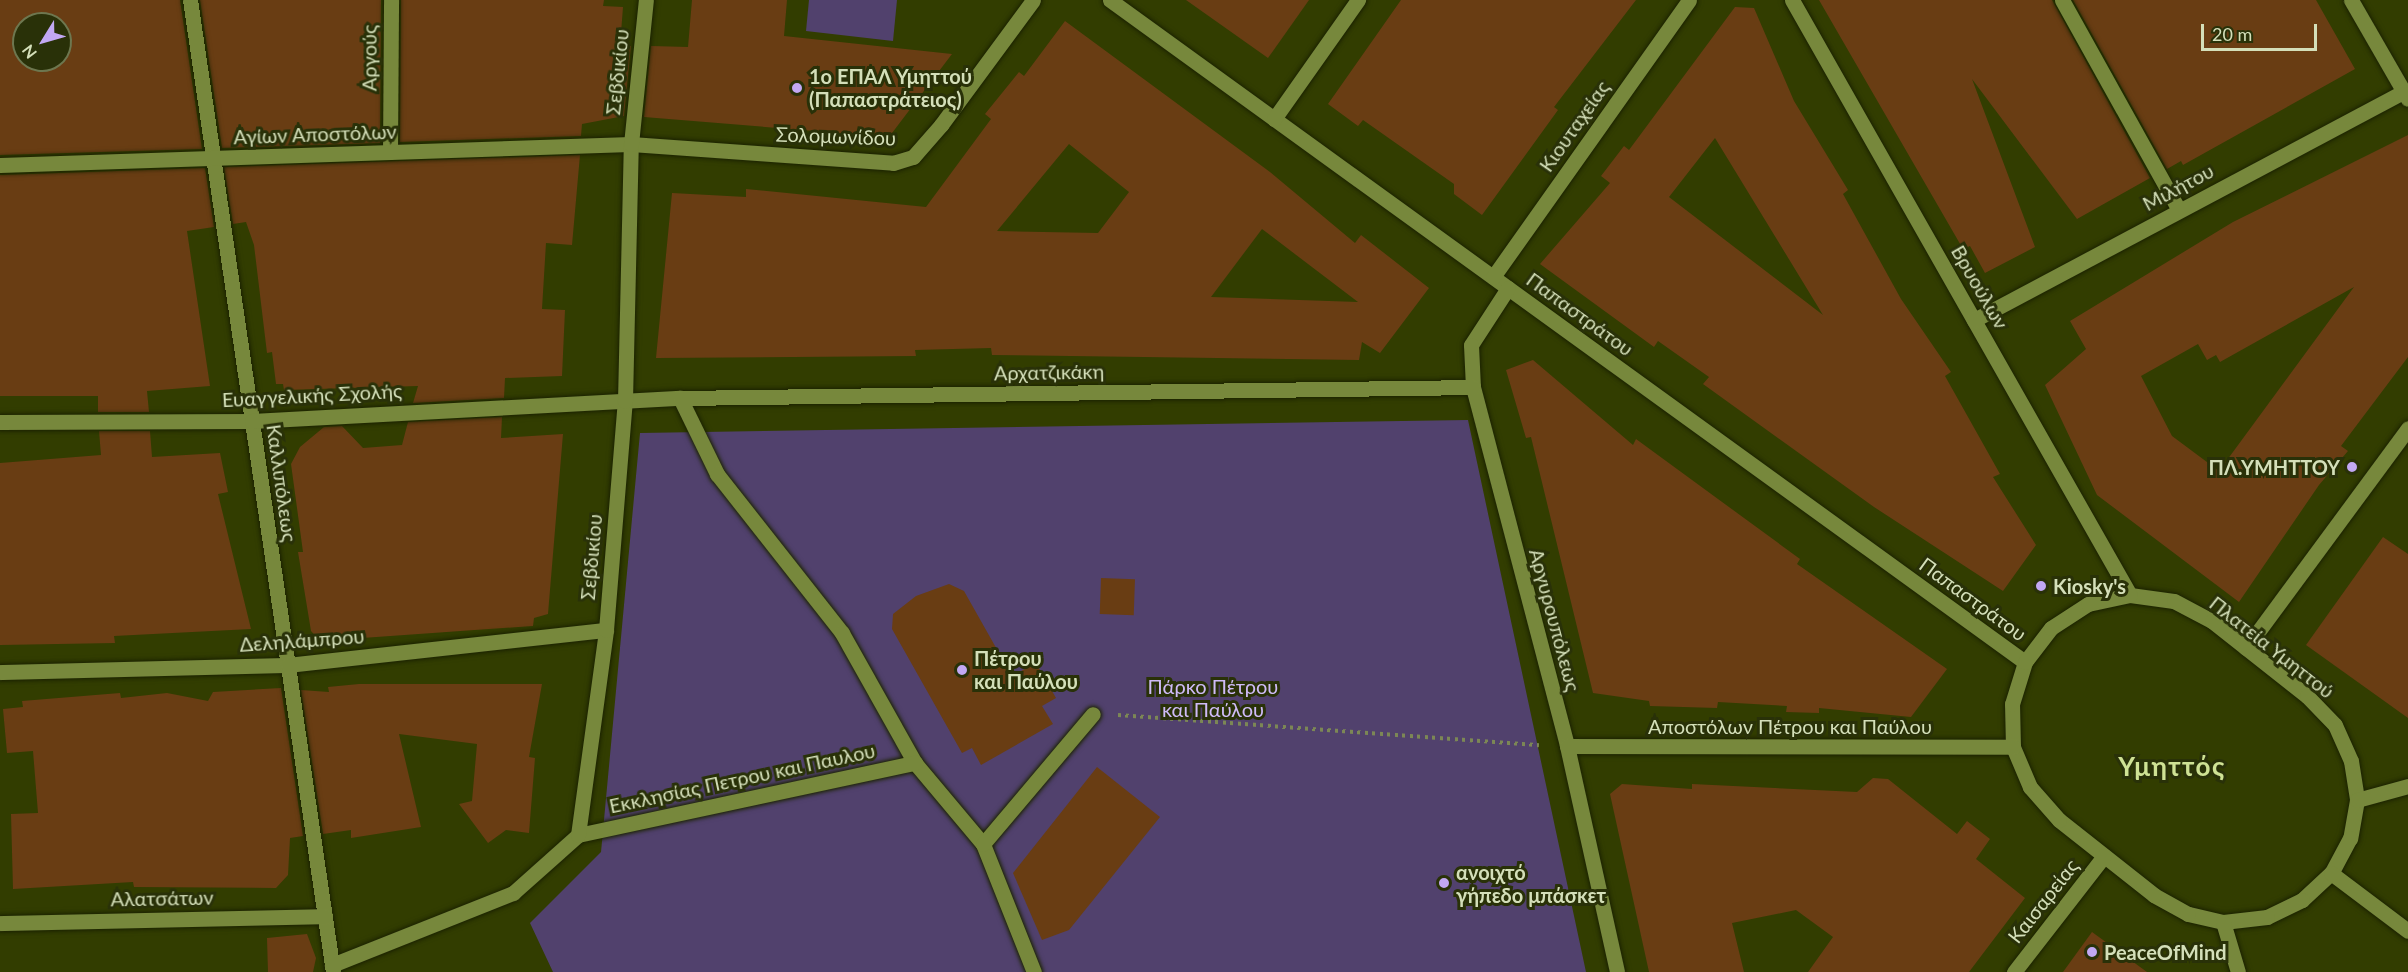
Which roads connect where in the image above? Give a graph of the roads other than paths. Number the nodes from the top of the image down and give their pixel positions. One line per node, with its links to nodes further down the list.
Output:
1 (190, 0): 15 (street, Καλλιπόλεως)
2 (391, 0): 14 (street, Αργούς)
3 (646, 0): 13 (street, Σεβδικίου)
4 (1033, 0): 13 (street, Σολομωνίδου)
5 (1110, 0): 12 (street, Παπαστράτου)
6 (1358, 0): 12 (street)
7 (1689, 0): 18 (street, Κιουταχείας)
8 (1792, 0): 20 (street, Βρυούλων)
9 (2062, 0): 17 (street)
10 (2351, 0): 11 (street)
11 (2405, 95): 17 (street, Μιλήτου)
12 (1274, 119): 18 (street, Παπαστράτου)
13 (631, 144): 14 (street, Αγίων Αποστόλων); 23 (street, Σεβδικίου)
14 (390, 152): 15 (street, Αγίων Αποστόλων)
15 (213, 158): 16 (street, Αγίων Αποστόλων); 24 (street, Καλλιπόλεως)
16 (0, 165)
17 (2179, 210): 20 (street, Μιλήτου)
18 (1493, 277): 19 (street, Παπαστράτου)
19 (1508, 288): 21 (street, Αργυρουπόλεως); 30 (street, Παπαστράτου)
20 (1974, 320): 27 (street, Βρυούλων)
21 (1473, 387): 22 (street, Αρχατζικάκη); 34 (street, Αργυρουπόλεως)
22 (680, 398): 23 (street, Αρχατζικάκη); 36 (street, Εκκλησίας Πετρου και Παυλου)
23 (625, 401): 24 (street, Ευαγγελικής Σχολής); 28 (street, Σεβδικίου)
24 (252, 421): 25 (street, Ευαγγελικής Σχολής); 31 (street, Καλλιπόλεως)
25 (0, 422)
26 (2408, 428): 29 (street)
27 (2130, 595): 29 (street, Πλατεία Υμηττού); 30 (street, Πλατεία Υμηττού)
28 (606, 630): 31 (street, Δεληλάμπρου); 39 (street, Σεβδικίου)
29 (2246, 648): 38 (street, Πλατεία Υμηττού)
30 (2025, 662): 35 (street, Πλατεία Υμηττού)
31 (288, 665): 32 (street, Δεληλάμπρου); 43 (street, Καλλιπόλεως)
32 (0, 672)
33 (1093, 714): 40 (street)
34 (1567, 747): 35 (street, Αποστόλων Πέτρου και Παύλου); 49 (street, Αργυρουπόλεως)
35 (2013, 747): 41 (street, Πλατεία Υμηττού)
36 (915, 763): 39 (street, Εκκλησίας Πετρου και Παυλου); 40 (street, Εκκλησίας Πετρου και Παυλου)
37 (2408, 786): 38 (street)
38 (2357, 800): 42 (street, Πλατεία Υμηττού)
39 (578, 835): 47 (street)
40 (983, 844): 48 (street, Εκκλησίας Πετρου και Παυλου)
41 (2104, 856): 44 (street, Πλατεία Υμηττού); 50 (street, Καισαρείας)
42 (2331, 873): 44 (street, Πλατεία Υμηττού); 46 (street)
43 (325, 916): 45 (street, Αλατσάτων); 47 (street, Καλλιπόλεως)
44 (2223, 922): 51 (street)
45 (0, 923)
46 (2408, 931)
47 (333, 969)
48 (1034, 972)
49 (1617, 972)
50 (2014, 972)
51 (2238, 972)

